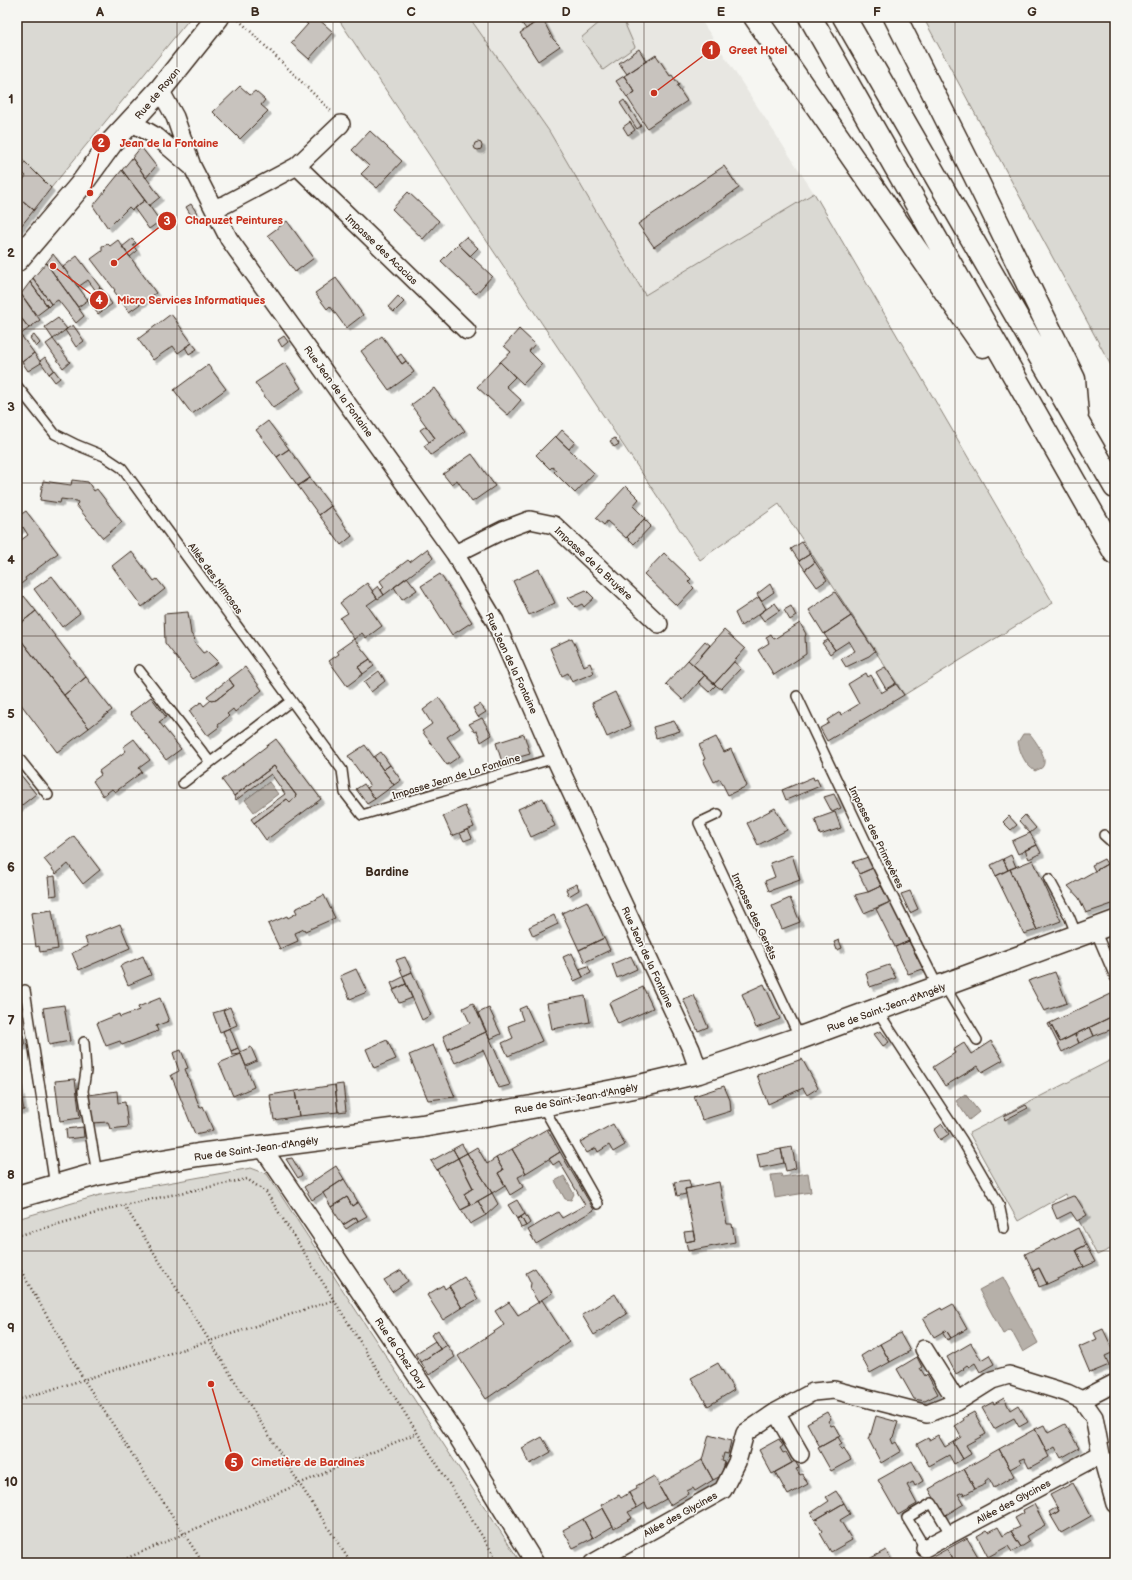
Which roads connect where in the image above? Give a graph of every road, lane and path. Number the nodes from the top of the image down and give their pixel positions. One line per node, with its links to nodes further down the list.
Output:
1 (218, 17): 7 (main road, Rue de Royan)
2 (236, 17): 9 (path)
3 (755, 17): 17 (main road)
4 (810, 17): 17 (main road)
5 (844, 17): 16 (main road)
6 (895, 17): 16 (main road)
7 (160, 90): 8 (main road, Rue de Royan); 10 (street, Rue Jean de la Fontaine)
8 (131, 122): 10 (street, Rue Jean de la Fontaine); 13 (main road, Rue de Royan)
9 (341, 124): 11 (street)
10 (192, 166): 12 (street, Rue Jean de la Fontaine)
11 (297, 166): 12 (street); 14 (street, Impasse des Acacias)
12 (214, 208): 20 (street, Rue Jean de la Fontaine)
13 (20, 250)
14 (468, 331)
15 (17, 386): 24 (lane, Allée des Mimosas)
16 (1078, 422): 18 (main road)
17 (1064, 464): 19 (main road)
18 (1115, 487)
19 (1115, 552)
20 (455, 554): 21 (street, Impasse de la Bruyère); 26 (street, Rue Jean de la Fontaine)
21 (659, 624)
22 (139, 670): 27 (lane)
23 (797, 696): 37 (lane, Impasse des Primevères)
24 (291, 700): 27 (lane); 31 (lane, Allée des Mimosas)
25 (17, 756): 29 (lane)
26 (556, 758): 31 (lane, Impasse Jean de La Fontaine); 43 (street, Rue Jean de la Fontaine)
27 (210, 762): 28 (lane)
28 (183, 783)
29 (48, 795)
30 (718, 814): 40 (lane, Impasse des Genêts)
31 (362, 815)
32 (1104, 835): 33 (lane)
33 (1115, 845)
34 (1050, 878): 35 (lane)
35 (1096, 929): 36 (lane); 37 (main road, Rue de Saint-Jean-d'Angély)
36 (1115, 977)
37 (941, 986): 39 (main road, Rue de Saint-Jean-d'Angély); 41 (lane, Impasse des Primevères)
38 (25, 990): 47 (lane)
39 (877, 1010): 40 (main road, Rue de Saint-Jean-d'Angély); 51 (lane)
40 (800, 1038): 43 (main road, Rue de Saint-Jean-d'Angély)
41 (977, 1040)
42 (84, 1042): 46 (lane)
43 (699, 1072): 44 (main road, Rue de Saint-Jean-d'Angély)
44 (542, 1106): 45 (main road, Rue de Saint-Jean-d'Angély); 49 (lane)
45 (262, 1147): 46 (main road, Rue de Saint-Jean-d'Angély); 75 (street, Rue de Chez Dary)
46 (97, 1174): 47 (main road, Rue de Saint-Jean-d'Angély)
47 (55, 1186): 48 (main road, Rue de Saint-Jean-d'Angély)
48 (17, 1198)
49 (598, 1204)
50 (124, 1205): 52 (path); 54 (path); 55 (path)
51 (1004, 1228)
52 (17, 1236)
53 (17, 1264): 57 (path)
54 (334, 1300): 55 (path); 63 (path)
55 (210, 1341): 57 (path); 66 (path)
56 (924, 1349): 61 (street)
57 (84, 1380): 59 (path); 68 (path)
58 (1115, 1383): 60 (street)
59 (17, 1400)
60 (1082, 1400): 61 (street, Allée des Glycines); 65 (street)
61 (957, 1402): 62 (street, Allée des Glycines)
62 (776, 1412): 64 (street); 76 (street, Allée des Glycines)
63 (417, 1433): 66 (path); 74 (path)
64 (800, 1454)
65 (1102, 1454): 67 (street); 69 (street, Allée des Glycines)
66 (298, 1483): 68 (path); 73 (path)
67 (1115, 1504)
68 (184, 1533): 71 (path); 72 (path)
69 (951, 1535): 70 (street, Allée des Glycines); 70 (lane)
70 (925, 1548)
71 (116, 1563)
72 (203, 1563)
73 (351, 1563)
74 (499, 1563)
75 (535, 1563)
76 (593, 1563)

